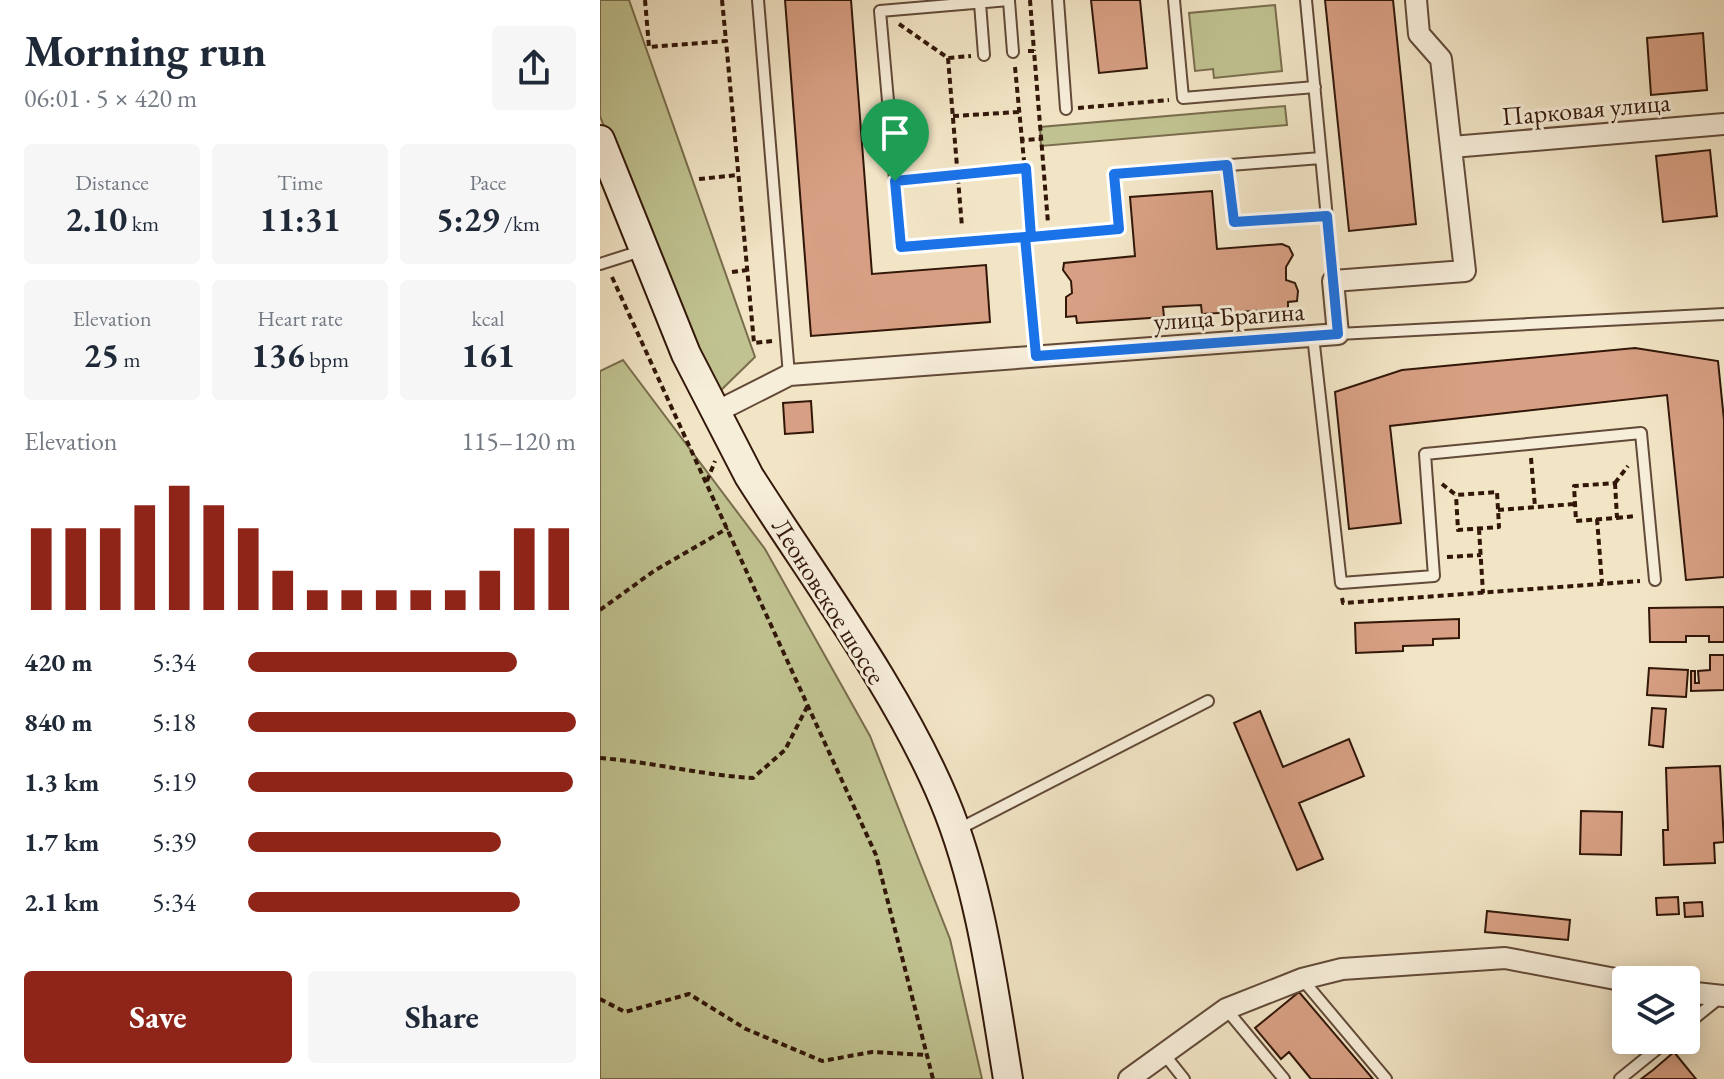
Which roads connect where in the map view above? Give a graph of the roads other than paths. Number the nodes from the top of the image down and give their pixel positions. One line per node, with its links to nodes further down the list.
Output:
1 (758, 0): 27 (lane)
2 (1009, 0): 7 (lane); 8 (lane)
3 (1058, 0): 11 (lane)
4 (1174, 0): 10 (lane)
5 (1306, 0): 10 (lane)
6 (1416, 0): 14 (street, улица Брагина)
7 (980, 3): 9 (lane); 19 (lane)
8 (1013, 52)
9 (984, 55)
10 (1315, 87): 15 (lane)
11 (1066, 109)
12 (1724, 124): 14 (street, Парковая улица)
13 (600, 140): 17 (main road, Леоновское шоссе)
14 (1452, 147): 22 (street, улица Брагина)
15 (1321, 158): 16 (lane); 18 (lane)
16 (1227, 165): 18 (lane); 19 (lane)
17 (606, 177): 20 (main road, Леоновское шоссе)
18 (1327, 216): 22 (lane)
19 (1028, 237): 26 (lane)
20 (641, 251): 21 (lane); 28 (main road, Леоновское шоссе)
21 (602, 263)
22 (1333, 281): 24 (street, улица Брагина)
23 (1724, 314): 24 (lane)
24 (1338, 334): 25 (street, улица Брагина)
25 (1313, 336): 26 (street, улица Брагина); 29 (lane)
26 (1036, 356): 27 (street, улица Брагина)
27 (789, 375): 28 (street, улица Брагина)
28 (716, 412): 31 (main road, Леоновское шоссе)
29 (1655, 580)
30 (1208, 701): 31 (lane)
31 (955, 831): 40 (main road, Леоновское шоссе)
32 (1612, 978): 33 (street)
33 (1302, 979): 36 (street); 44 (lane)
34 (1700, 994): 35 (street)
35 (1723, 996): 37 (lane)
36 (1226, 1009): 38 (street); 43 (lane)
37 (1700, 1014)
38 (1164, 1054): 41 (street); 42 (lane)
39 (1651, 1054): 45 (lane)
40 (1008, 1079)
41 (1129, 1079)
42 (1184, 1079)
43 (1284, 1079)
44 (1386, 1079)
45 (1620, 1079)

